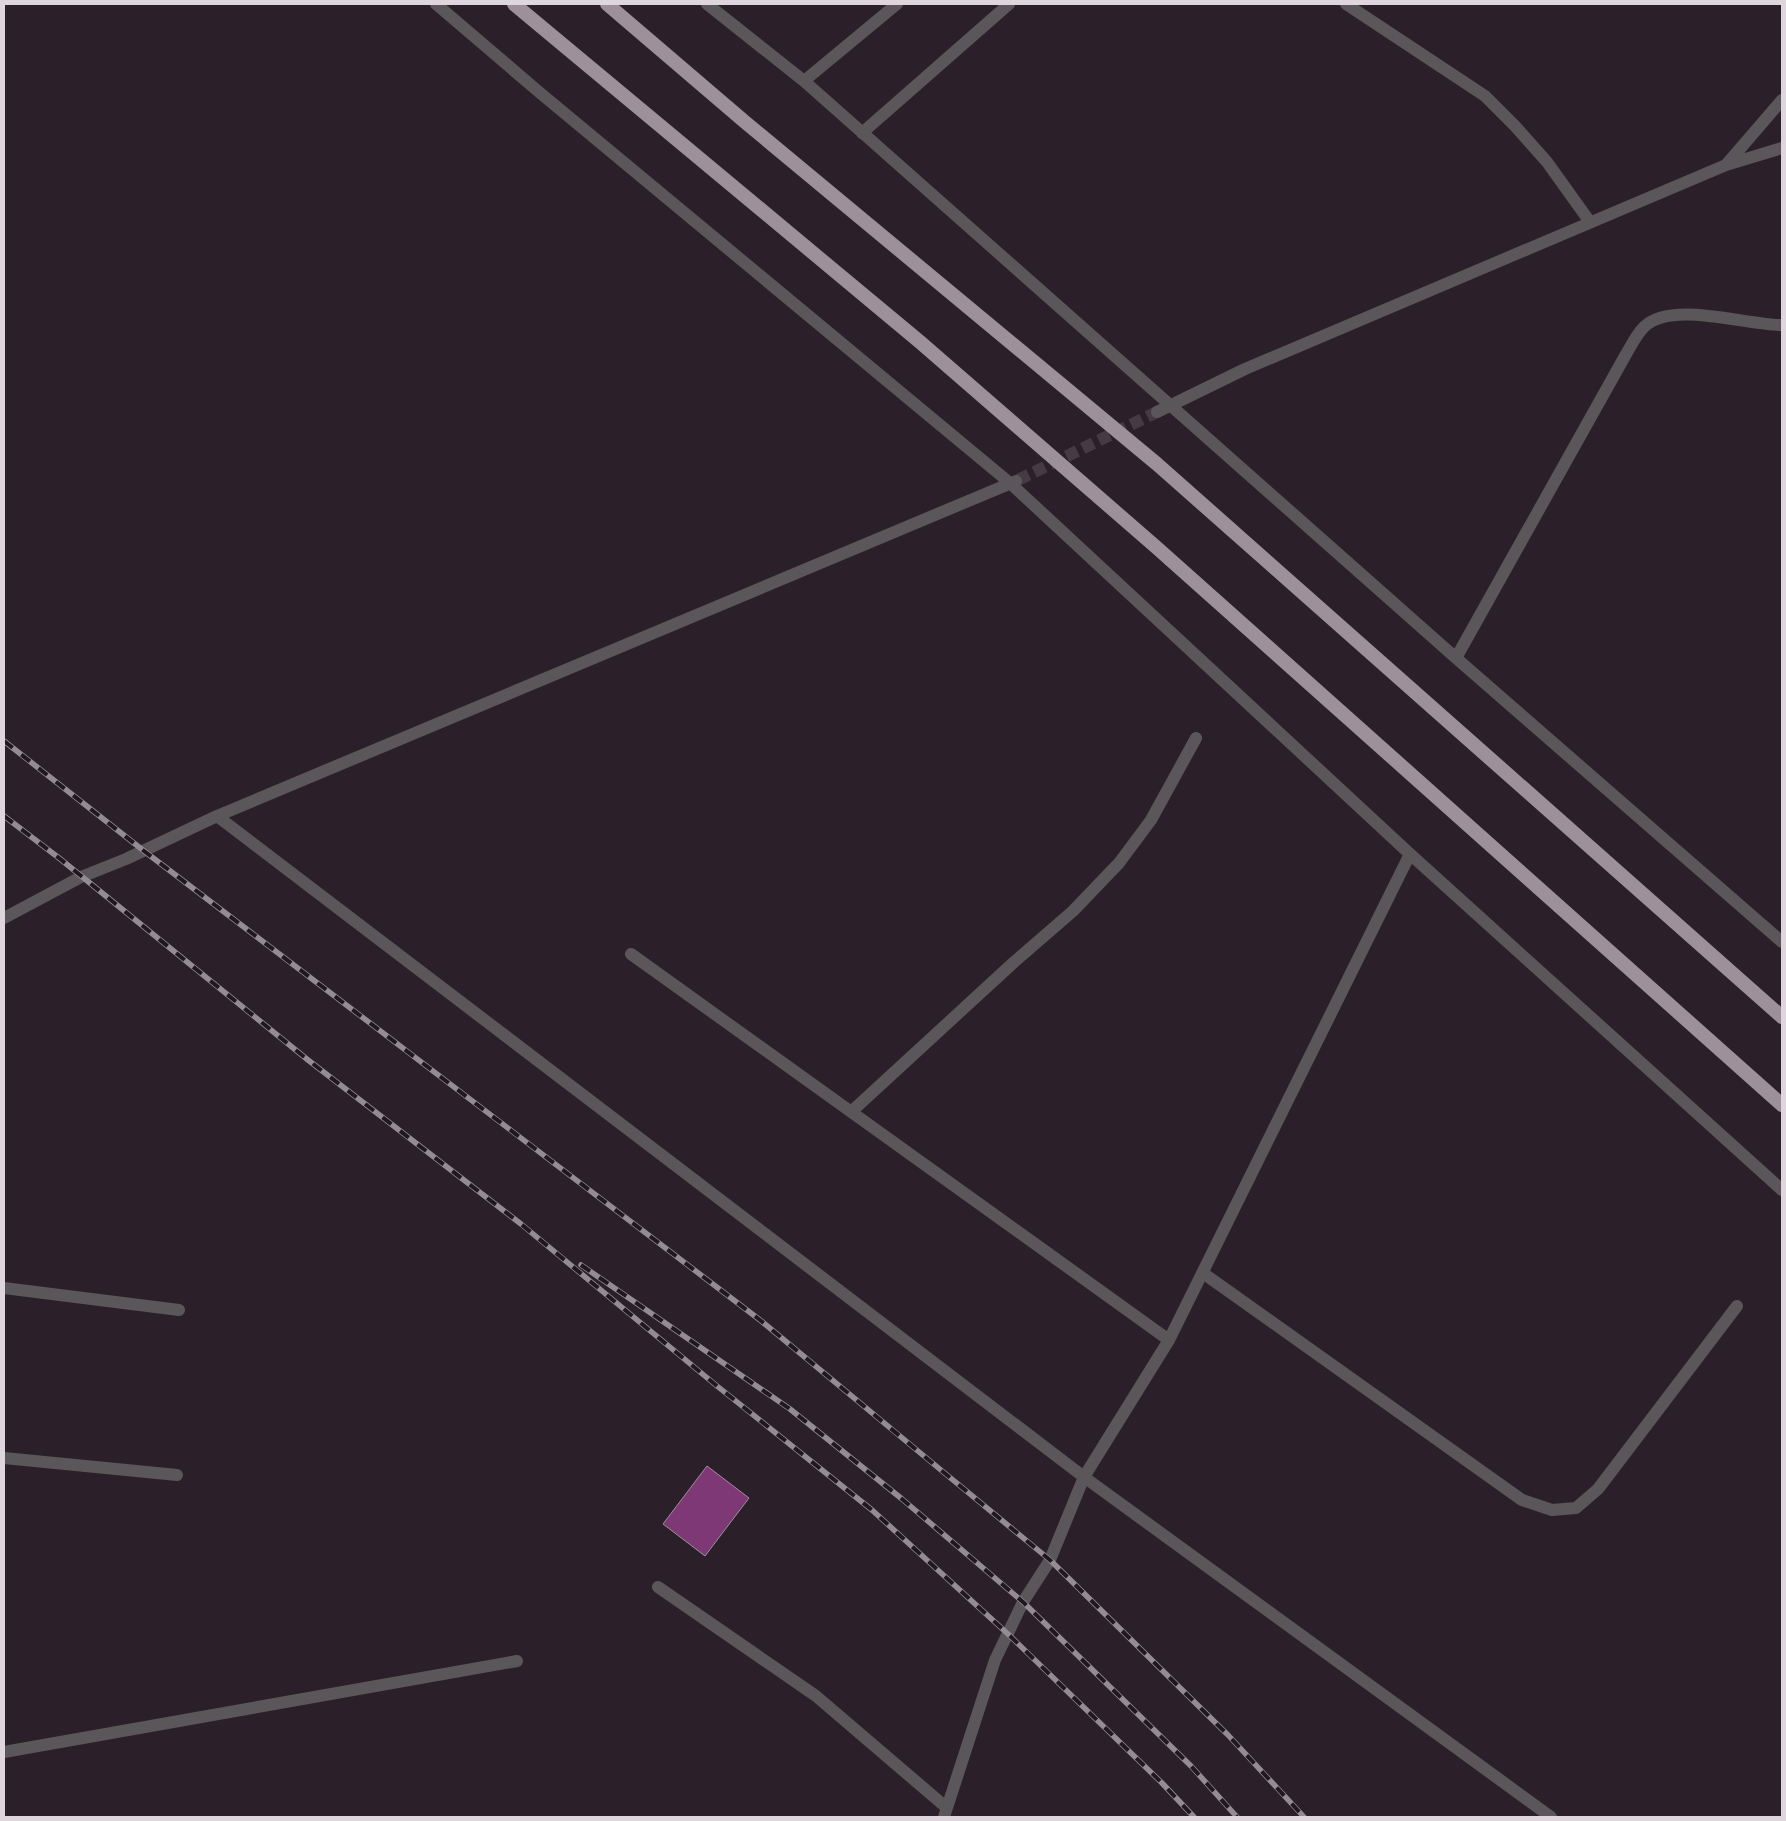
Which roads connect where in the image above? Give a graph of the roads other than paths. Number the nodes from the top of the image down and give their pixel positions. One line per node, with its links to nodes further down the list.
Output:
1 (436, 4): 17 (street)
2 (514, 4): 26 (highway)
3 (607, 4): 25 (highway)
4 (707, 4): 8 (street)
5 (897, 4): 8 (street)
6 (1009, 4): 10 (street)
7 (1346, 4): 13 (street)
8 (804, 81): 10 (street)
9 (1782, 100): 12 (street)
10 (862, 132): 15 (street)
11 (1782, 148): 12 (street)
12 (1726, 165): 13 (street)
13 (1590, 222): 15 (street)
14 (1782, 324): 18 (street)
15 (1169, 406): 16 (street); 18 (street)
16 (1157, 412)
17 (1014, 481): 20 (street); 21 (street)
18 (1456, 658): 23 (street)
19 (1196, 738): 27 (street)
20 (217, 816): 22 (street); 36 (street)
21 (1410, 854): 28 (street); 29 (street)
22 (4, 918)
23 (1782, 942)
24 (631, 954): 27 (street)
25 (1782, 1017)
26 (1782, 1105)
27 (851, 1112): 33 (street)
28 (1782, 1190)
29 (1203, 1273): 31 (street); 33 (street)
30 (4, 1288): 32 (street)
31 (1737, 1306)
32 (179, 1310)
33 (1169, 1340): 36 (street)
34 (4, 1458): 35 (street)
35 (177, 1475)
36 (1084, 1477): 40 (street); 41 (street)
37 (658, 1587): 40 (street)
38 (516, 1661): 39 (street)
39 (4, 1752)
40 (946, 1813)
41 (1551, 1817)

